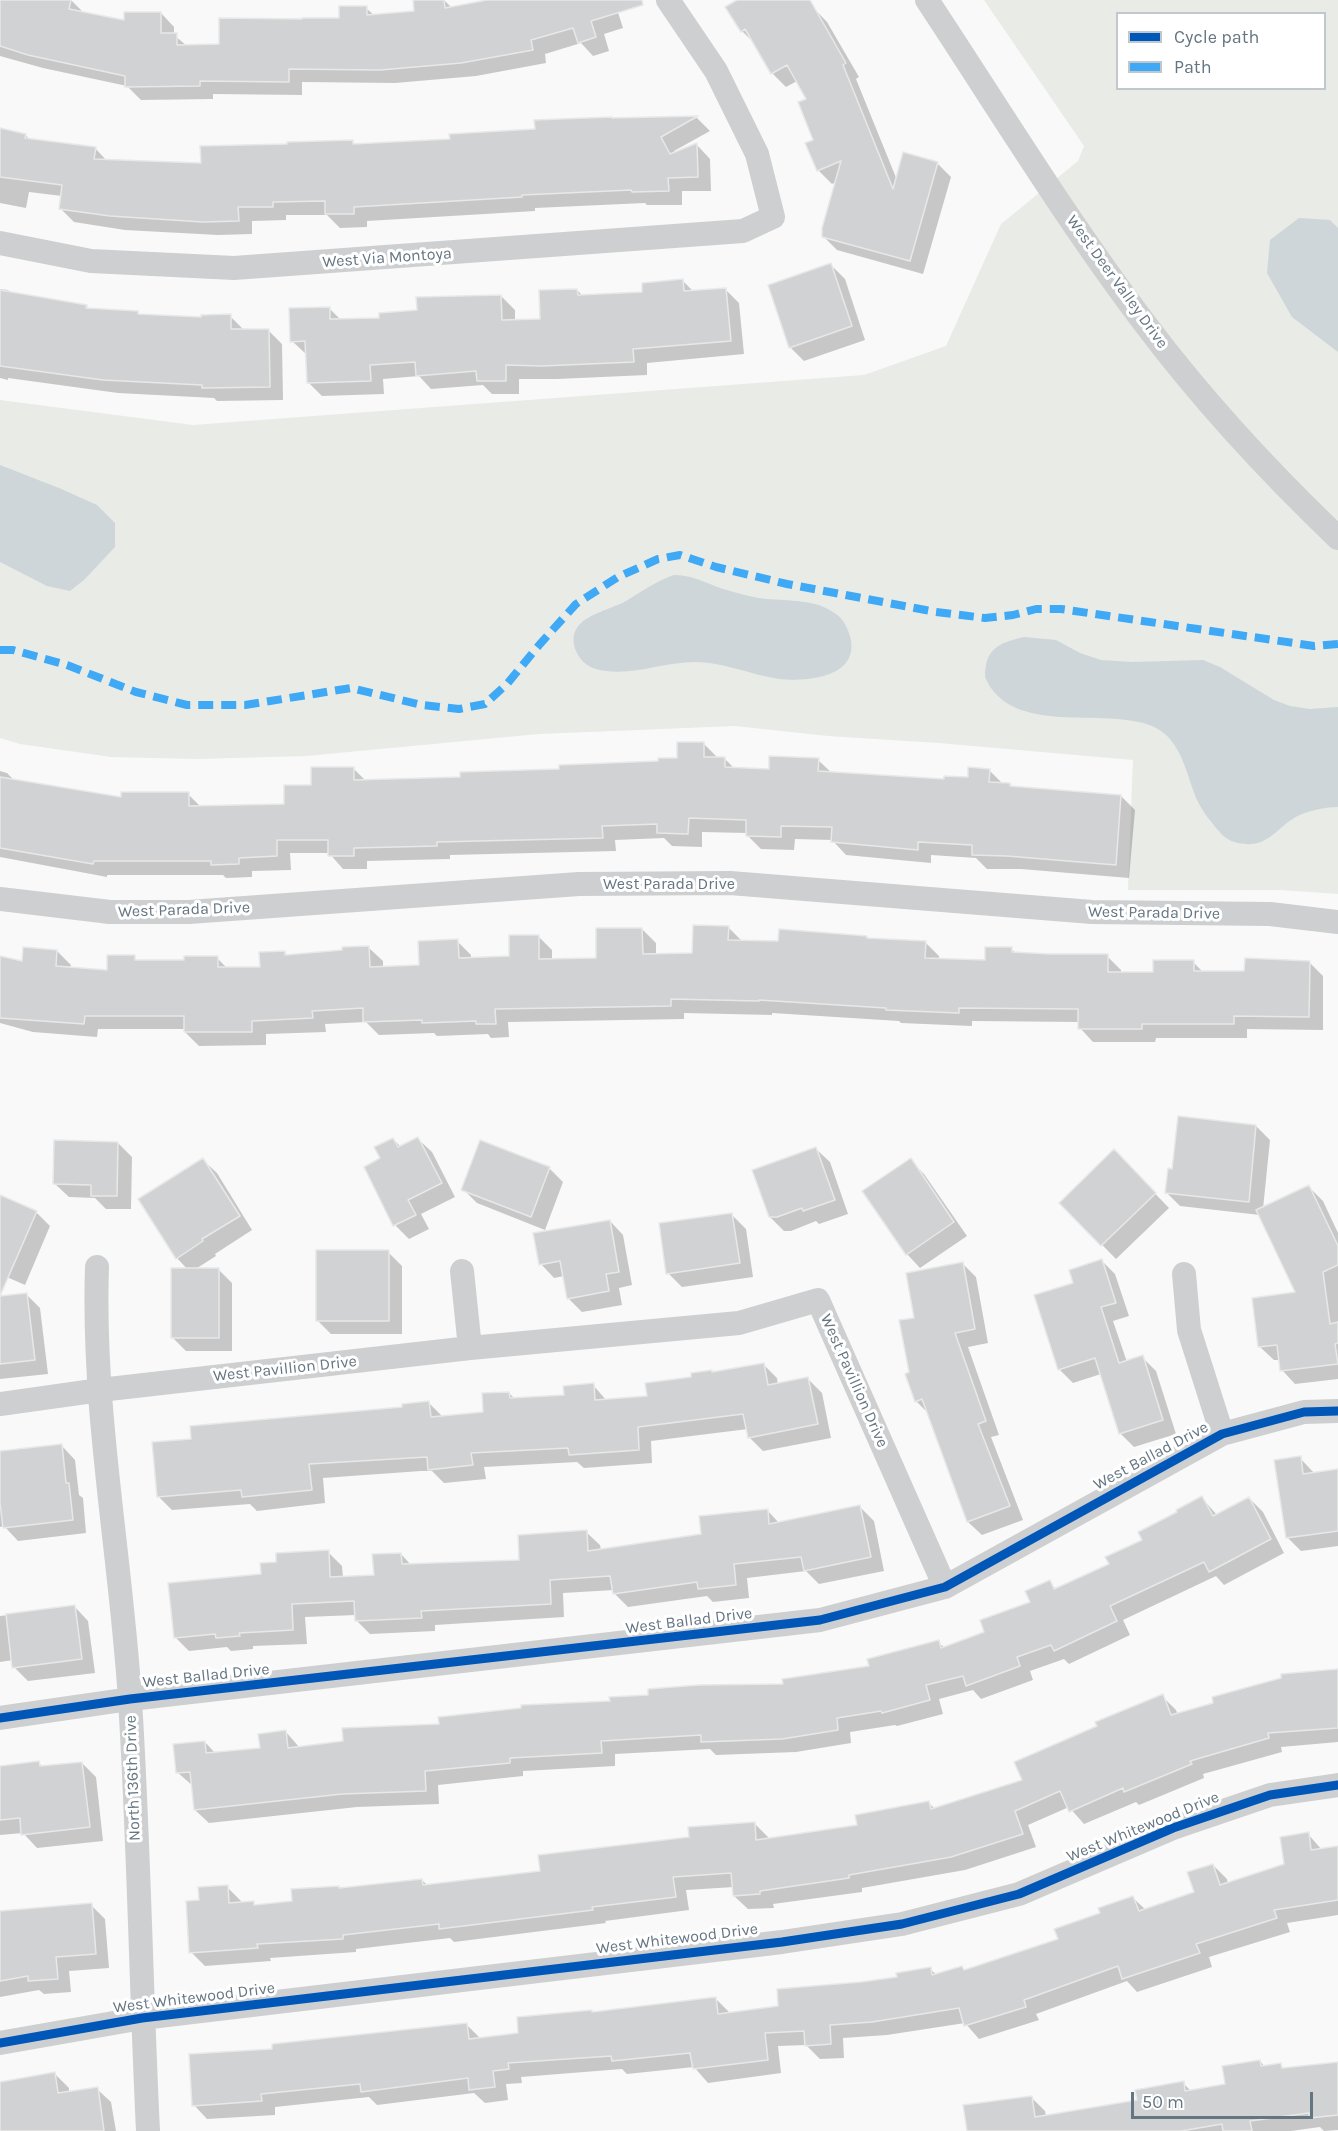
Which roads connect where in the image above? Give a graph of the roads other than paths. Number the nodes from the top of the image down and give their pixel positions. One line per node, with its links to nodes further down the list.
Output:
1 (668, 0): 3 (street, West Via Montoya)
2 (927, 0): 4 (street, West Deer Valley Drive)
3 (0, 243)
4 (1338, 538)
5 (0, 899): 6 (street, West Parada Drive)
6 (1338, 922)
7 (97, 1267): 11 (street)
8 (462, 1270): 10 (street)
9 (1184, 1274): 14 (street)
10 (470, 1348): 11 (street, West Pavillion Drive); 15 (street, West Pavillion Drive)
11 (100, 1390): 12 (street, West Pavillion Drive); 16 (street, North 136th Drive)
12 (0, 1404)
13 (1338, 1411): 14 (street, West Ballad Drive)
14 (1222, 1434): 15 (street, West Ballad Drive)
15 (945, 1587): 16 (street, West Ballad Drive)
16 (130, 1700): 17 (street, West Ballad Drive); 19 (street, North 136th Drive)
17 (0, 1718)
18 (1338, 1785): 19 (street, West Whitewood Drive)
19 (142, 2018): 20 (street, West Whitewood Drive); 21 (street, North 136th Drive)
20 (0, 2043)
21 (148, 2131)

